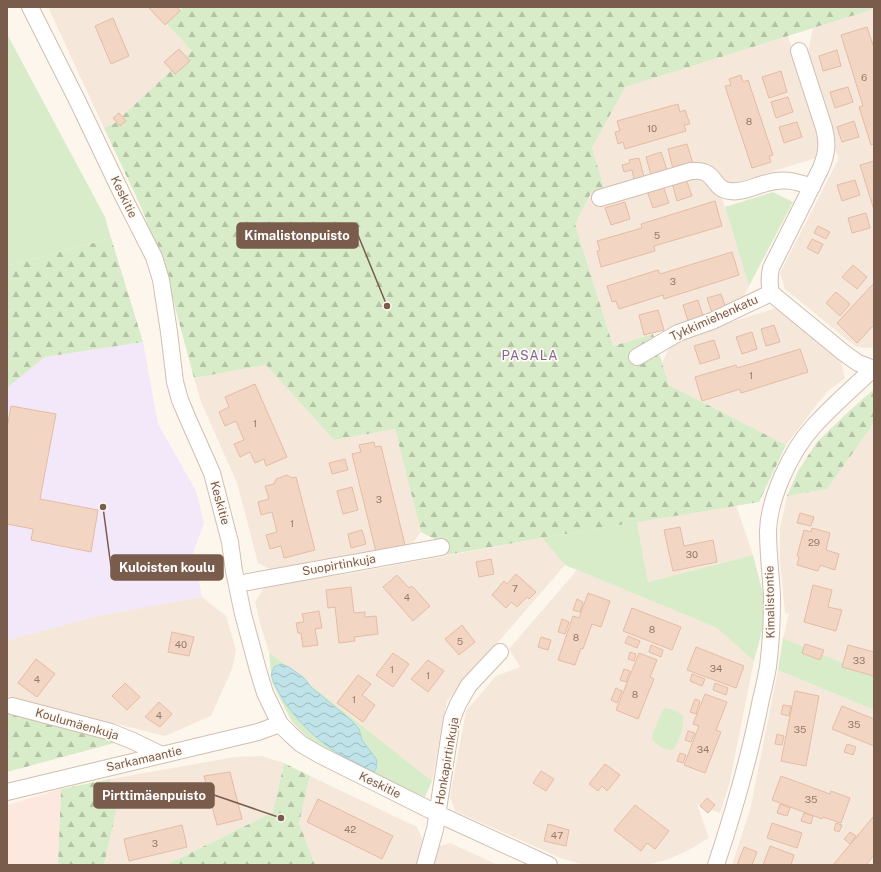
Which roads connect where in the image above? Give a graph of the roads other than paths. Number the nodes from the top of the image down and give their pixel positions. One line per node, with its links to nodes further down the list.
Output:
1 (30, 7): 9 (street, Keskitie)
2 (800, 51): 3 (street, Tykkimiehenkatu)
3 (812, 187): 4 (street); 5 (street, Tykkimiehenkatu)
4 (600, 198)
5 (771, 293): 6 (street, Tykkimiehenkatu); 7 (street, Tykkimiehenkatu)
6 (637, 357)
7 (874, 369): 18 (street, Kimalistontie)
8 (440, 547): 9 (street, Suopirtinkuja)
9 (237, 584): 12 (street, Keskitie)
10 (500, 652): 15 (street, Honkapirtinkuja)
11 (12, 706): 13 (street, Koulumäenkuja)
12 (280, 724): 13 (street, Sarkamaantie); 15 (street, Keskitie)
13 (162, 755): 14 (street, Sarkamaantie)
14 (7, 792)
15 (438, 814): 16 (street, Honkapirtinkuja); 17 (street, Keskitie)
16 (425, 865)
17 (549, 865)
18 (716, 865)

